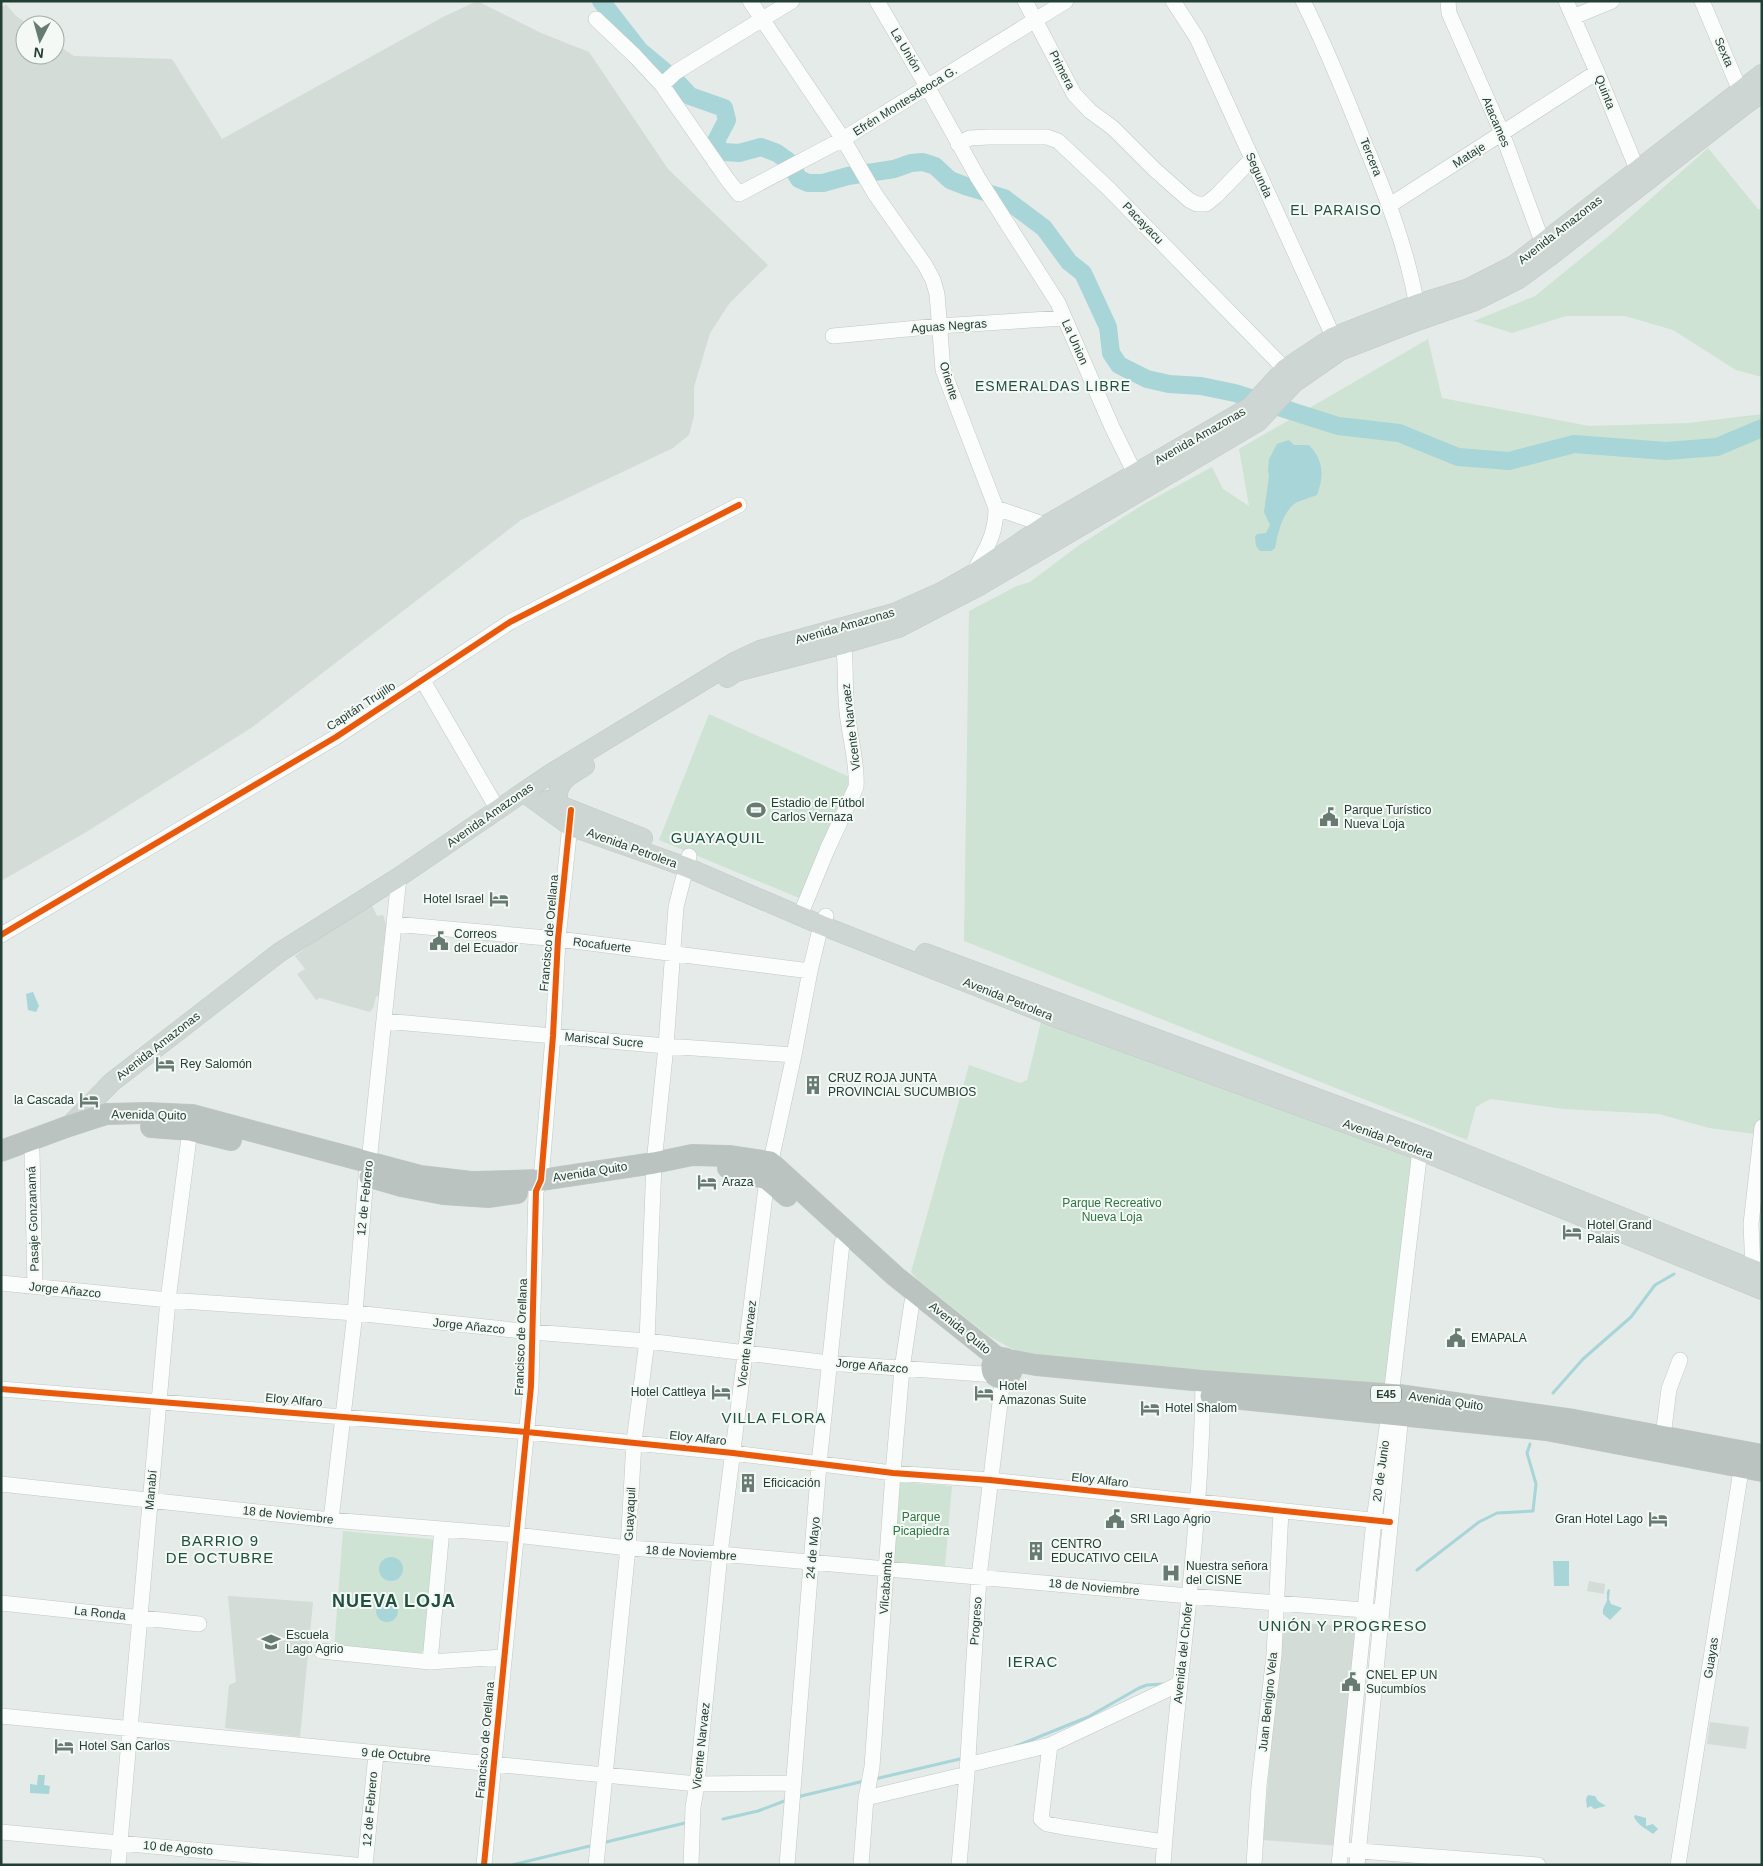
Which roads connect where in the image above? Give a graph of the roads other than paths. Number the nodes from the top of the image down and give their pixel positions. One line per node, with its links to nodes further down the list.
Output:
1 (750, 1): 14 (street)
2 (792, 1): 14 (street)
3 (877, 1): 19 (street, La Unión)
4 (1025, 1): 15 (street, Primera)
5 (1066, 1): 15 (street, Efrén Montesdeoca G.)
6 (1173, 1): 25 (street, Segunda)
7 (1303, 1): 28 (street, Tercera)
8 (1448, 1): 22 (street, Atacames)
9 (1566, 1): 12 (street, Quinta)
10 (1612, 1): 12 (street)
11 (1702, 1): 21 (street, Sexta)
12 (1574, 18): 16 (street, Quinta)
13 (596, 19): 18 (street)
14 (762, 19): 18 (street); 23 (street)
15 (1036, 19): 19 (street, Efrén Montesdeoca G.); 25 (street, Primera)
16 (1597, 72): 22 (street, Mataje); 26 (street, Quinta)
17 (1762, 74): 21 (main road, Avenida Amazonas)
18 (668, 80): 23 (street, Efrén Montesdeoca G.)
19 (928, 88): 23 (street, Efrén Montesdeoca G.); 24 (street, La Unión)
20 (1762, 93): 21 (main road, Avenida Amazonas)
21 (1743, 97): 26 (main road, Avenida Amazonas)
22 (1502, 133): 28 (street, Mataje); 29 (street, Atacames)
23 (843, 139): 32 (street, Oriente)
24 (958, 144): 27 (street, La Unión); 35 (street, Pacayacu)
25 (1252, 159): 34 (street, Segunda)
26 (1641, 176): 29 (main road, Avenida Amazonas); 30 (main road, Avenida Amazonas)
27 (978, 178): 31 (street, La Union)
28 (1390, 206): 30 (street, Tercera)
29 (1543, 244): 30 (main road, Avenida Amazonas)
30 (1418, 312): 34 (main road, Avenida Amazonas)
31 (1064, 318): 32 (street, Aguas Negras); 36 (street, La Union)
32 (939, 326): 33 (street, Aguas Negras); 38 (street, Oriente)
33 (833, 336)
34 (1336, 344): 35 (main road, Avenida Amazonas)
35 (1285, 381): 36 (main road, Avenida Amazonas)
36 (1138, 481): 39 (main road, Avenida Amazonas); 41 (main road, Avenida Amazonas)
37 (739, 505): 42 (street, Capitán Trujillo)
38 (996, 508): 39 (street); 40 (street, Oriente)
39 (1046, 525): 40 (main road, Avenida Amazonas)
40 (972, 574): 41 (main road, Avenida Amazonas)
41 (843, 636): 43 (main road, Avenida Amazonas); 45 (main road, Avenida Amazonas); 48 (street, Vicente Narvaez)
42 (422, 679): 44 (street); 51 (street, Capitán Trujillo)
43 (523, 792): 44 (main road, Avenida Amazonas); 45 (main road, Avenida Petrolera)
44 (498, 810): 47 (main road, Avenida Amazonas)
45 (567, 813): 46 (main road, Avenida Petrolera); 52 (street, Francisco de Orellana)
46 (687, 861): 48 (main road, Avenida Petrolera); 49 (main road, Avenida Petrolera); 53 (street, Guayaquil)
47 (399, 877): 50 (street, 12 de Febrero); 60 (main road, Avenida Amazonas)
48 (804, 906): 49 (main road, Avenida Petrolera)
49 (824, 920): 54 (street, Vicente Narvaez); 62 (main road, Avenida Petrolera)
50 (394, 924): 52 (street, Rocafuerte); 55 (street, 12 de Febrero)
51 (1, 935)
52 (558, 939): 53 (street, Rocafuerte); 56 (street, Francisco de Orellana)
53 (674, 953): 54 (street, Rocafuerte); 57 (street, Guayaquil)
54 (810, 971): 58 (street, Vicente Narvaez)
55 (384, 1021): 56 (street, Mariscal Sucre); 67 (street, 12 de Febrero)
56 (553, 1036): 57 (street, Mariscal Sucre); 70 (street, Francisco de Orellana)
57 (666, 1046): 58 (street, Mariscal Sucre); 68 (street, Guayaquil)
58 (794, 1055): 69 (street, Vicente Narvaez)
59 (191, 1123): 60 (highway, Avenida Quito); 64 (highway, Avenida Quito); 67 (highway, Avenida Quito); 77 (street, Manabí)
60 (69, 1126): 63 (highway, Avenida Quito)
61 (1762, 1127): 65 (street)
62 (1424, 1145): 74 (main road, Avenida Petrolera); 90 (street, 20 de Junio)
63 (1, 1151)
64 (32, 1152): 66 (highway, Avenida Quito); 76 (street, Pasaje Gonzanamá)
65 (1761, 1153): 71 (street)
66 (1, 1164)
67 (368, 1169): 70 (highway, Avenida Quito); 79 (street, 12 de Febrero)
68 (654, 1170): 69 (highway, Avenida Quito); 70 (highway, Avenida Quito); 81 (street, Guayaquil)
69 (769, 1170): 72 (highway, Avenida Quito); 82 (street, Vicente Narvaez)
70 (538, 1185): 80 (street, Francisco de Orellana)
71 (1757, 1224): 74 (street)
72 (846, 1239): 78 (highway, Avenida Quito); 84 (street, 24 de Mayo); 86 (highway, Avenida Quito)
73 (1762, 1244): 74 (street)
74 (1756, 1279)
75 (1, 1283): 76 (street, Jorge Añazco)
76 (35, 1286): 77 (street, Jorge Añazco)
77 (168, 1300): 79 (street, Jorge Añazco); 89 (street, Manabí)
78 (912, 1302): 85 (street, Vilcabamba); 86 (highway, Avenida Quito)
79 (356, 1313): 80 (street, Jorge Añazco); 91 (street, 12 de Febrero)
80 (532, 1332): 81 (street, Jorge Añazco); 92 (street, Francisco de Orellana)
81 (647, 1341): 82 (street, Jorge Añazco); 94 (street, Guayaquil)
82 (746, 1353): 84 (street, Jorge Añazco); 95 (street, Vicente Narvaez)
83 (1680, 1360): 93 (street)
84 (829, 1363): 85 (street, Jorge Añazco); 97 (street, 24 de Mayo)
85 (902, 1369): 86 (street, Jorge Añazco); 98 (street, Vilcabamba)
86 (1001, 1369): 87 (highway, Avenida Quito / E45); 99 (street, Progreso)
87 (1203, 1388): 90 (highway, Avenida Quito / E45); 102 (street, Avenida del Chofer)
88 (1, 1389): 89 (street, Eloy Alfaro)
89 (159, 1401): 91 (street, Eloy Alfaro); 101 (street, Manabí)
90 (1395, 1404): 93 (highway, Avenida Quito / E45); 96 (highway, Avenida Quito / E45); 105 (street, 20 de Junio); 106 (street, 20 de Junio)
91 (343, 1416): 92 (street, Eloy Alfaro); 104 (street, 12 de Febrero)
92 (527, 1432): 94 (street, Eloy Alfaro); 108 (street, Francisco de Orellana)
93 (1663, 1436): 96 (highway, Avenida Quito / E45)
94 (634, 1442): 95 (street, Eloy Alfaro); 109 (street, Guayaquil)
95 (733, 1453): 97 (street, Eloy Alfaro); 110 (street, Vicente Narvaez)
96 (1752, 1461): 154 (street, Guayas)
97 (819, 1464): 98 (street, Eloy Alfaro); 111 (street, 24 de Mayo)
98 (893, 1473): 99 (street, Eloy Alfaro); 112 (street, Vilcabamba)
99 (990, 1480): 102 (street, Eloy Alfaro); 113 (street, Progreso)
100 (1, 1484): 101 (street, 18 de Noviembre)
101 (150, 1501): 104 (street, 18 de Noviembre); 119 (street, Manabí)
102 (1198, 1502): 103 (street, Eloy Alfaro); 114 (street, Avenida del Chofer)
103 (1281, 1510): 105 (street, Eloy Alfaro); 116 (street, Juan Benigno Vela)
104 (331, 1520): 107 (street, 18 de Noviembre)
105 (1374, 1520): 106 (street, Eloy Alfaro); 117 (street, 20 de Junio)
106 (1390, 1522): 118 (street, 20 de Junio)
107 (442, 1529): 108 (street, 18 de Noviembre); 123 (street)
108 (516, 1535): 109 (street, 18 de Noviembre); 122 (street, Francisco de Orellana)
109 (628, 1548): 110 (street, 18 de Noviembre); 131 (street, Guayaquil)
110 (720, 1554): 111 (street, 18 de Noviembre); 133 (street, Vicente Narvaez)
111 (812, 1562): 112 (street, 18 de Noviembre); 132 (street, 24 de Mayo)
112 (887, 1569): 113 (street, 18 de Noviembre); 134 (street, Vilcabamba)
113 (979, 1577): 114 (street, 18 de Noviembre); 130 (street, Progreso)
114 (1189, 1596): 116 (street, 18 de Noviembre); 124 (street, Avenida del Chofer)
115 (1, 1603): 119 (street, La Ronda)
116 (1276, 1603): 117 (street, 18 de Noviembre); 151 (street, Juan Benigno Vela)
117 (1364, 1610): 118 (street, 18 de Noviembre); 138 (street, 20 de Junio)
118 (1381, 1613): 139 (street, 20 de Junio)
119 (139, 1618): 120 (street, La Ronda); 126 (street, Manabí)
120 (199, 1624)
121 (321, 1652): 123 (street)
122 (503, 1657): 123 (street); 129 (street, Francisco de Orellana)
123 (430, 1662)
124 (1179, 1684): 127 (street); 136 (street, Avenida del Chofer)
125 (1, 1716): 126 (street, 9 de Octubre)
126 (130, 1729): 128 (street, 9 de Octubre); 137 (street, Manabí)
127 (1050, 1745): 130 (street); 136 (street)
128 (376, 1754): 129 (street, 9 de Octubre); 145 (street, 12 de Febrero)
129 (494, 1763): 131 (street, 9 de Octubre); 141 (street, Francisco de Orellana)
130 (967, 1770): 134 (street); 149 (street, Progreso)
131 (605, 1774): 133 (street, 9 de Octubre); 140 (street, Guayaquil)
132 (792, 1783): 133 (street, 9 de Octubre); 147 (street, 24 de Mayo)
133 (697, 1784): 146 (street, Vicente Narvaez)
134 (866, 1798): 148 (street, Vilcabamba)
135 (1, 1832): 137 (street, 10 de Agosto)
136 (1164, 1842): 150 (street, Avenida del Chofer)
137 (120, 1843): 143 (street, Manabí); 144 (street, 10 de Agosto)
138 (1341, 1849): 139 (street); 152 (street, 20 de Junio)
139 (1357, 1858): 142 (street)
140 (597, 1859)
141 (485, 1862)
142 (1485, 1863): 153 (street)
143 (118, 1865)
144 (355, 1865)
145 (366, 1865)
146 (691, 1865)
147 (787, 1865)
148 (861, 1865)
149 (959, 1865)
150 (1163, 1865)
151 (1254, 1865)
152 (1340, 1865)
153 (1538, 1865)
154 (1678, 1865)

